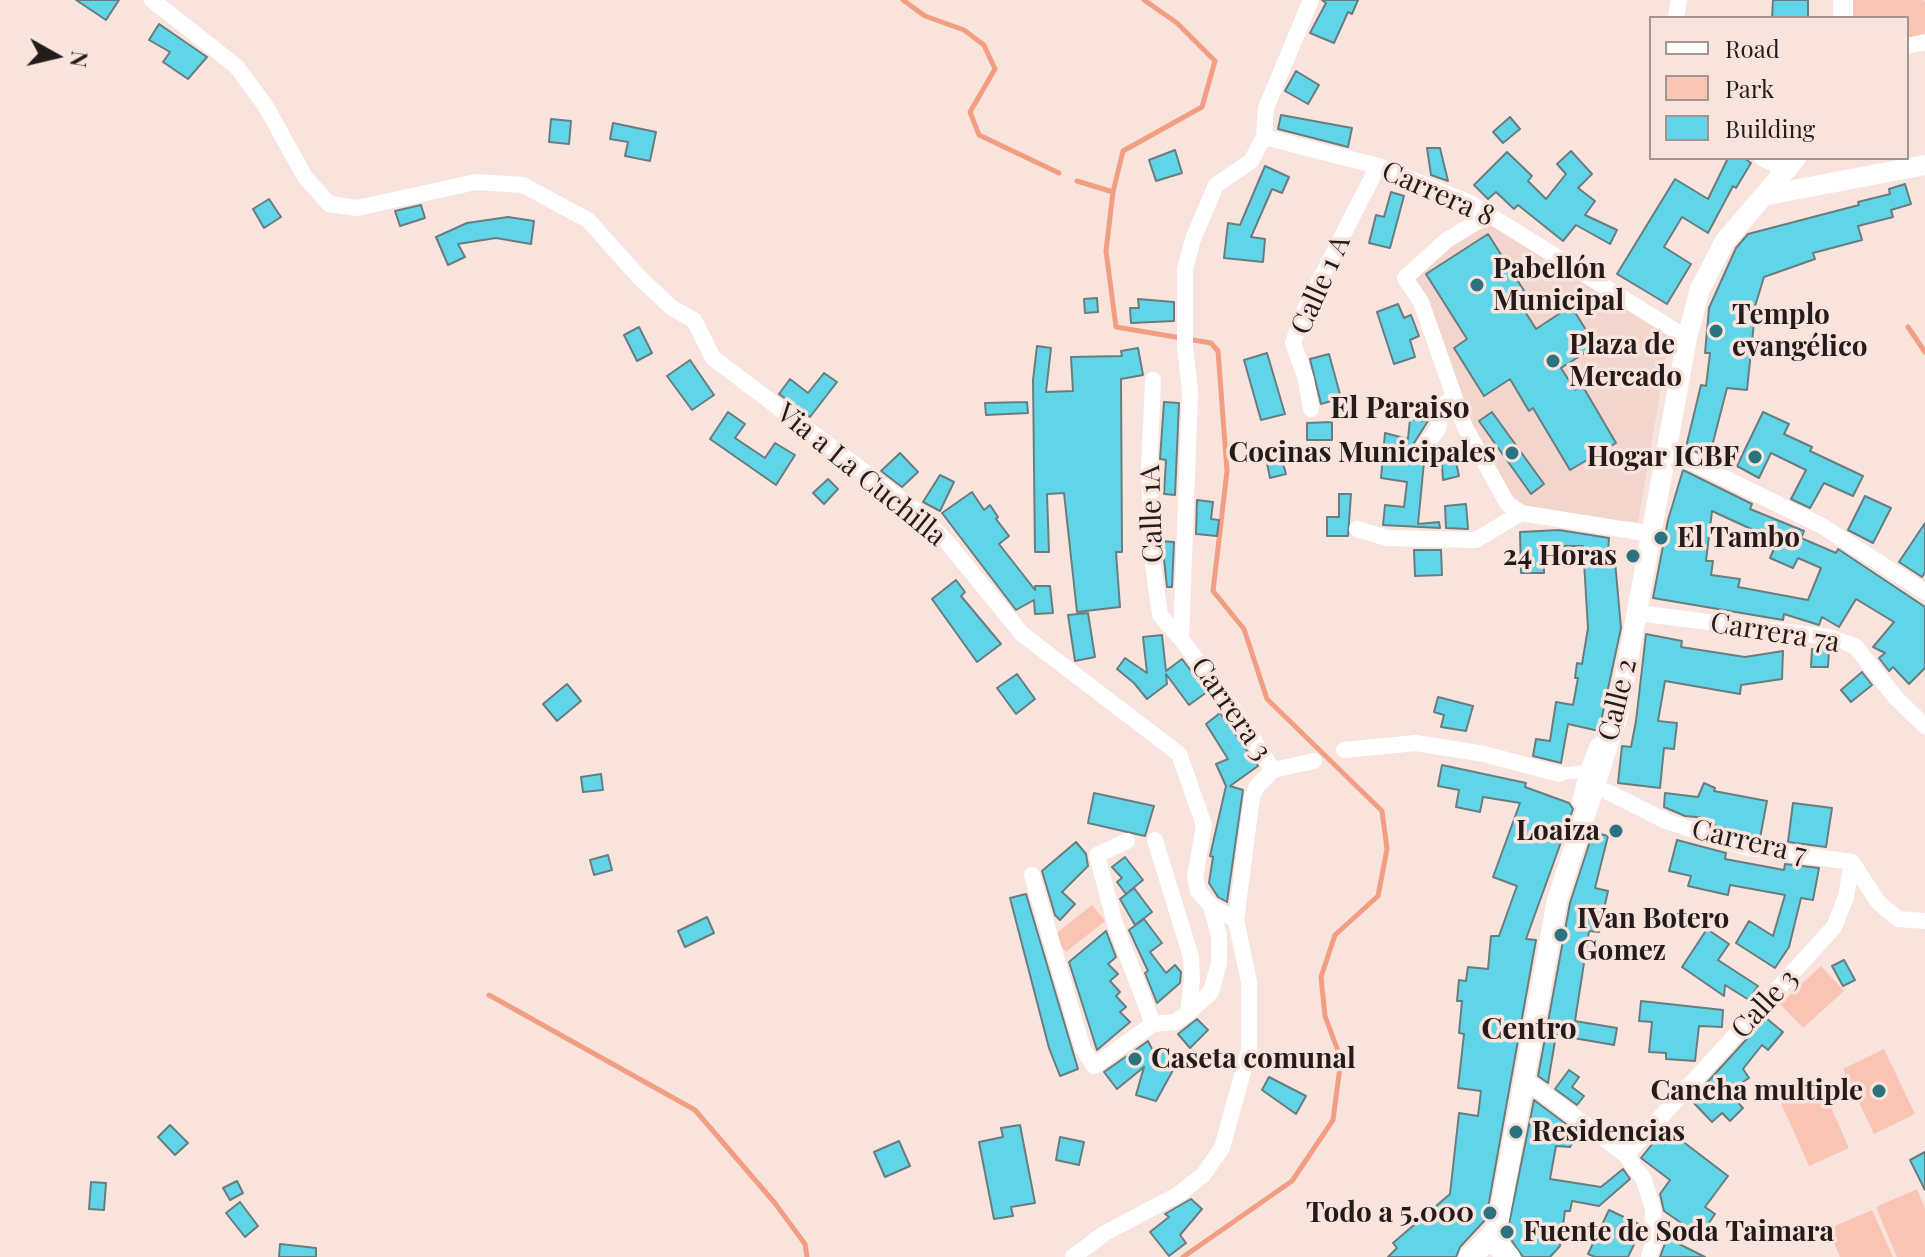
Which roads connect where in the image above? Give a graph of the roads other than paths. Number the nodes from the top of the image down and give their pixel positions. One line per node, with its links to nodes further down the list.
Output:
1 (152, 0): 35 (street, Via a La Cuchilla)
2 (1307, 2): 3 (street)
3 (1264, 137): 7 (street, Carrera 8); 21 (street, Carrera 3)
4 (1772, 160): 5 (street)
5 (1792, 164): 8 (street, Calle 2)
6 (1925, 165): 8 (street)
7 (1378, 166): 9 (street, Carrera 8); 13 (street, Calle 1 A)
8 (1767, 195): 10 (street, Calle 2)
9 (1490, 214): 10 (street, Carrera 8); 12 (street)
10 (1687, 338): 14 (street, Calle 2)
11 (1153, 380): 21 (street, Calle 1A)
12 (1453, 397): 15 (street); 16 (street)
13 (1311, 409)
14 (1668, 450): 18 (street, Calle 2); 19 (street)
15 (1420, 452)
16 (1521, 513): 17 (street); 18 (street)
17 (1357, 529)
18 (1652, 534): 20 (street, Calle 2)
19 (1925, 592)
20 (1637, 613): 22 (street, Carrera 7a); 23 (street, Calle 2)
21 (1181, 639): 26 (street, Carrera 3)
22 (1925, 726)
23 (1612, 734): 27 (street); 40 (street, Calle 2)
24 (1344, 750): 28 (street)
25 (1314, 761): 26 (street)
26 (1273, 770): 36 (street, Carrera 3)
27 (1586, 771): 28 (street); 30 (street)
28 (1559, 774)
29 (1606, 791): 33 (street, Carrera 7)
30 (1578, 801)
31 (1155, 840): 38 (street)
32 (1127, 841): 39 (street)
33 (1852, 862): 37 (street); 41 (street, Calle 3)
34 (1032, 875): 39 (street)
35 (1211, 906): 36 (street); 38 (street)
36 (1236, 920): 43 (street, Carrera 3)
37 (1925, 921)
38 (1188, 1013): 39 (street)
39 (1153, 1024)
40 (1524, 1079): 41 (street); 42 (street, Calle 2)
41 (1626, 1155): 46 (street)
42 (1490, 1238): 44 (main road, Calle 2); 45 (main road)
43 (1073, 1257)
44 (1470, 1257)
45 (1509, 1257)
46 (1649, 1257)

